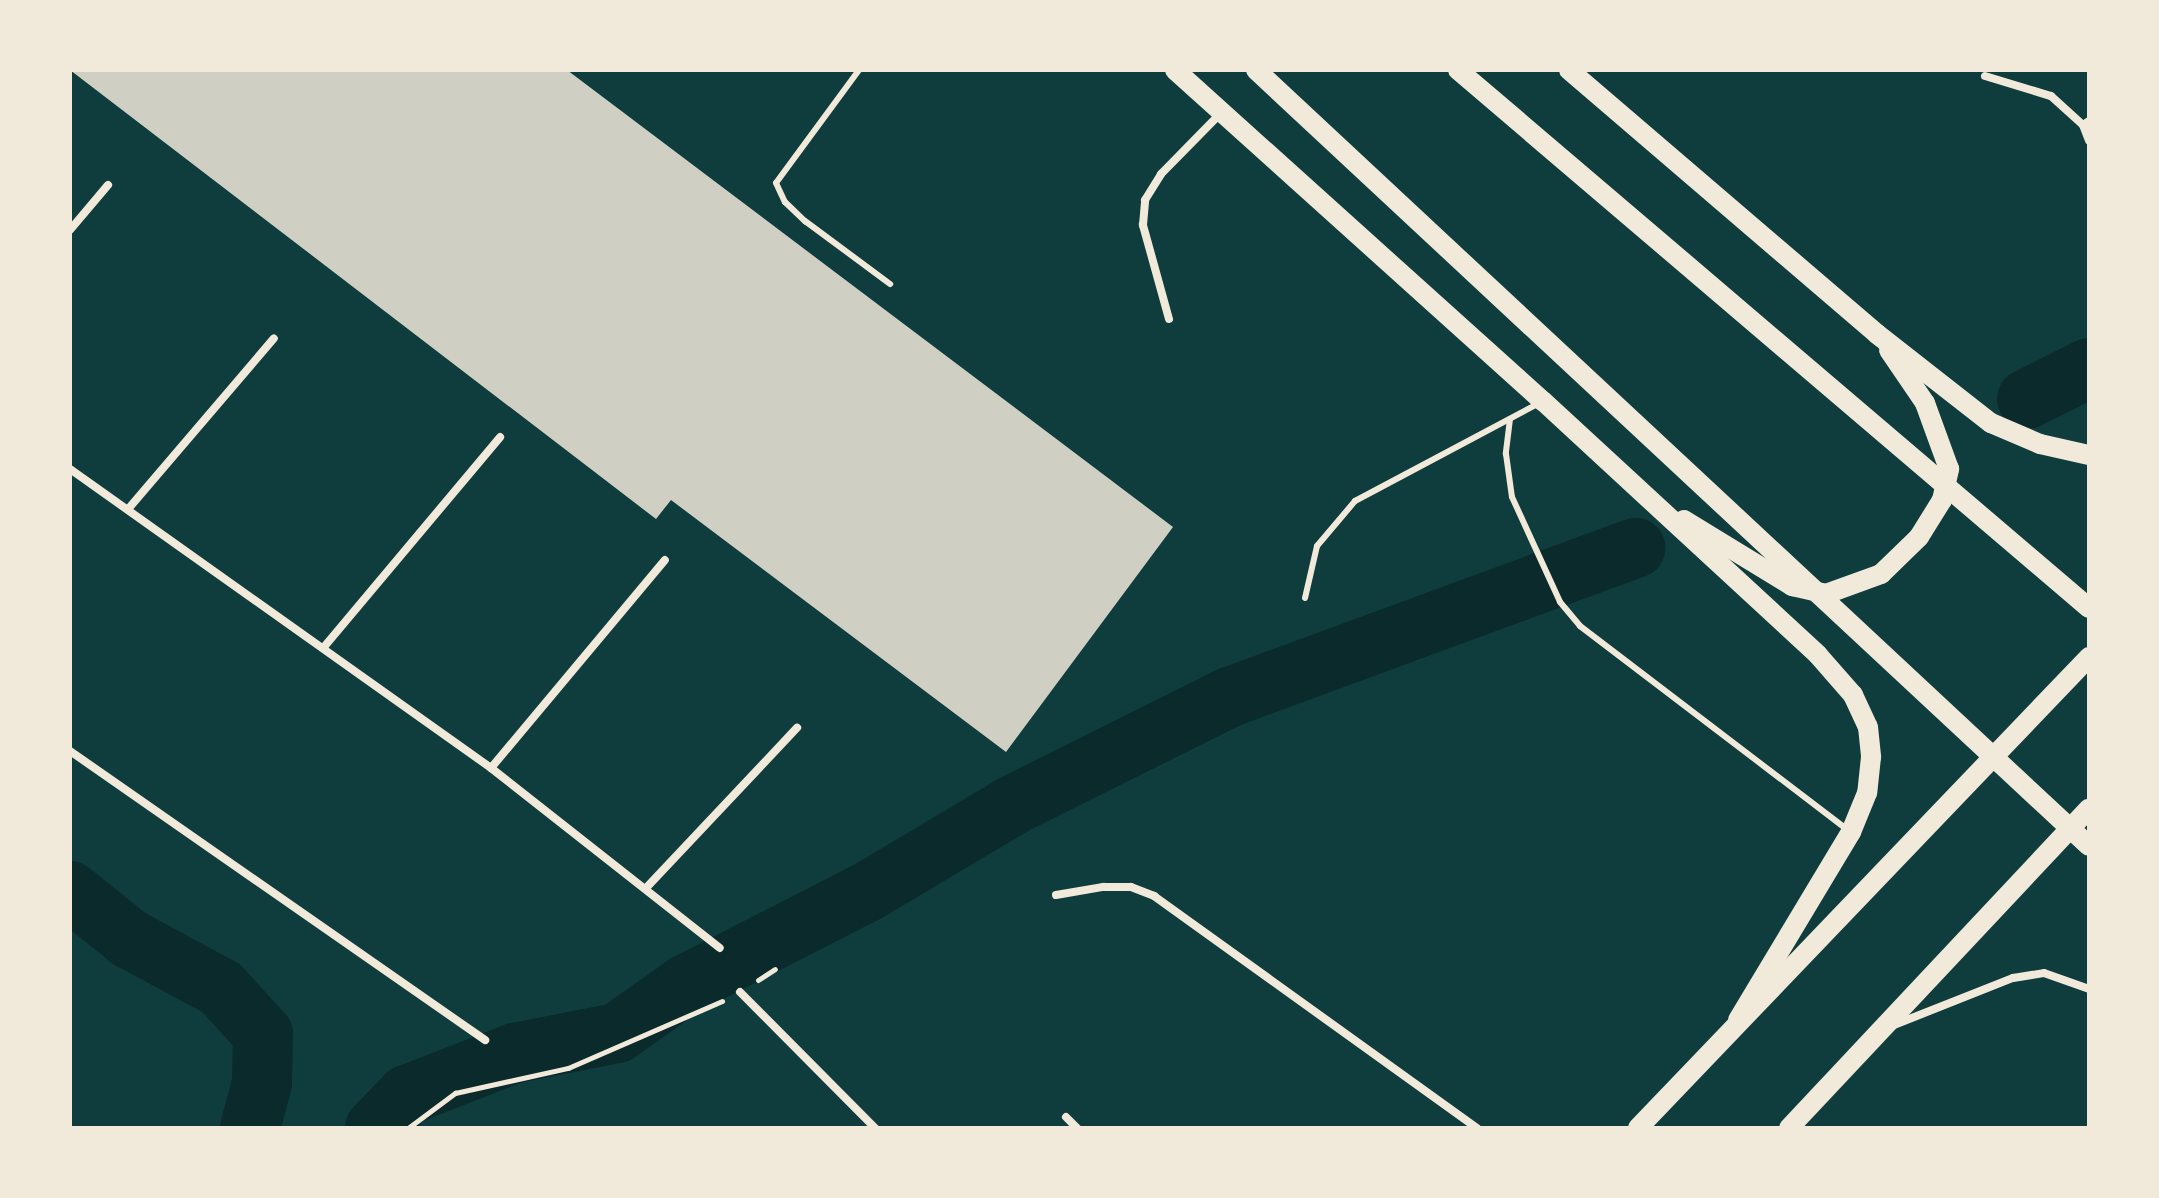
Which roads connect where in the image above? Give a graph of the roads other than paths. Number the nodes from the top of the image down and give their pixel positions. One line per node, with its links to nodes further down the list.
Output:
1 (859, 70): 12 (lane)
2 (1175, 70): 7 (main road)
3 (1256, 70): 33 (main road)
4 (1458, 70): 25 (main road)
5 (1569, 70): 14 (main road)
6 (1985, 76): 8 (street)
7 (1222, 112): 13 (street); 16 (main road)
8 (2086, 123): 9 (street)
9 (2089, 141)
10 (108, 185): 11 (street)
11 (70, 230)
12 (890, 284)
13 (1169, 319)
14 (1877, 334): 19 (main road); 21 (main road)
15 (274, 338): 22 (street)
16 (1543, 401): 17 (lane); 21 (main road)
17 (1510, 419): 24 (lane); 32 (lane)
18 (500, 437): 26 (street)
19 (2089, 455)
20 (70, 469): 22 (street)
21 (1646, 498): 32 (main road)
22 (129, 508): 26 (street)
23 (665, 560): 30 (street)
24 (1305, 598)
25 (2089, 608)
26 (324, 647): 30 (street)
27 (2089, 657): 39 (main road)
28 (797, 728): 34 (street)
29 (70, 751): 41 (street)
30 (491, 768): 34 (street)
31 (2089, 809): 40 (main road)
32 (1851, 832): 39 (main road)
33 (2089, 846)
34 (647, 887): 36 (street)
35 (1056, 895): 45 (street)
36 (720, 948)
37 (2089, 989): 40 (street)
38 (740, 992): 43 (street)
39 (1738, 1020): 46 (main road)
40 (1878, 1031): 47 (main road)
41 (485, 1040)
42 (1066, 1117): 44 (street)
43 (875, 1128)
44 (1077, 1128)
45 (1477, 1128)
46 (1638, 1128)
47 (1789, 1128)

